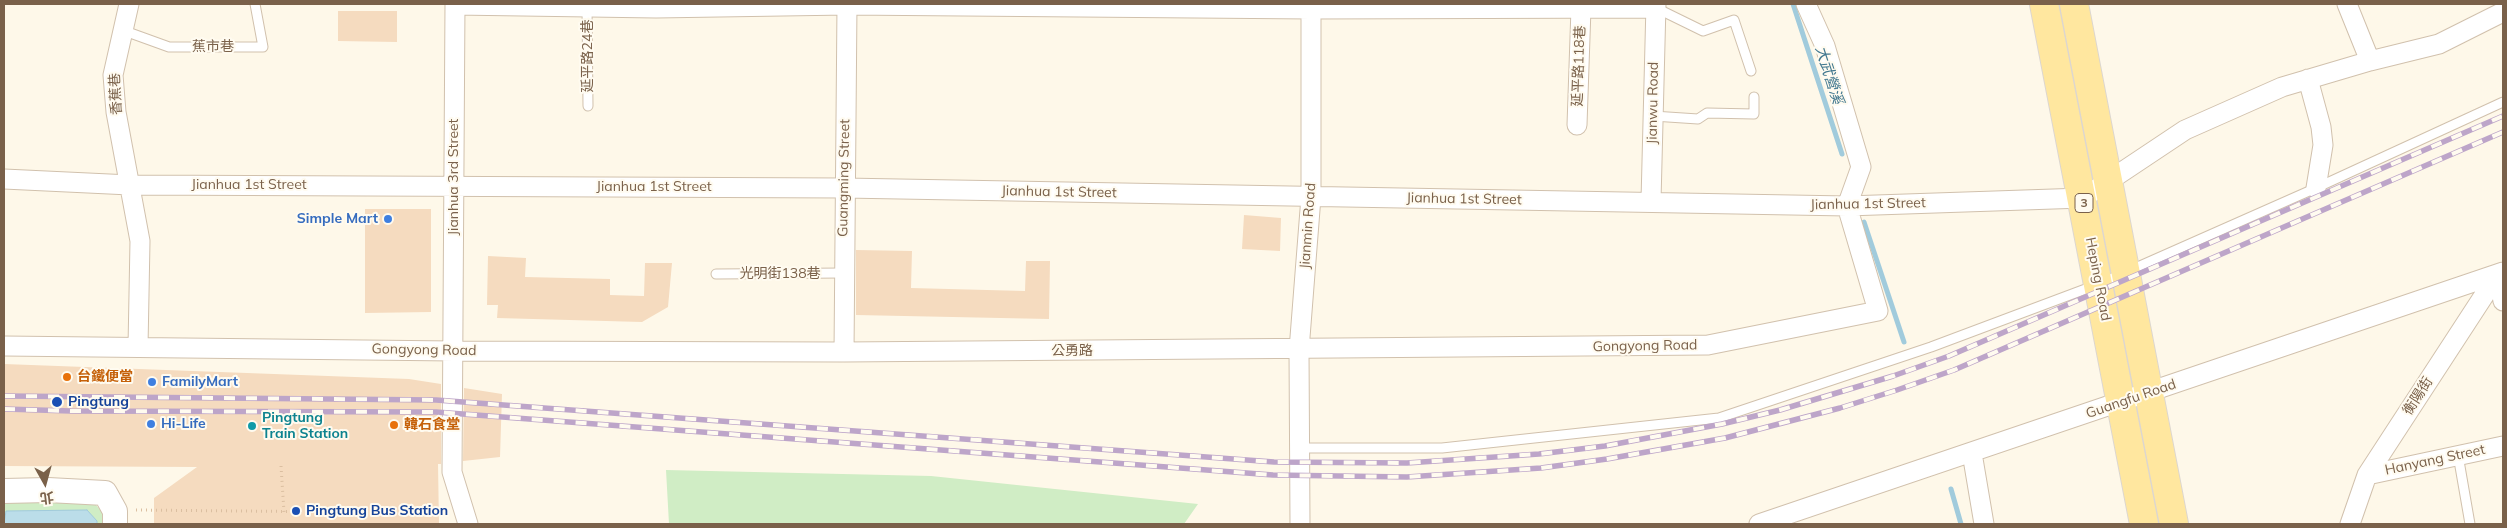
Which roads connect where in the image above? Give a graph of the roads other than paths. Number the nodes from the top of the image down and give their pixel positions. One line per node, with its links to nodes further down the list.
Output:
1 (128, 4): 14 (street, 香蕉巷)
2 (255, 4): 14 (lane, 蕉市巷)
3 (455, 4): 9 (street); 26 (street, Jianhua 3rd Street)
4 (847, 4): 9 (street); 10 (street); 27 (street, Guangming Street)
5 (1806, 4): 32 (street)
6 (2044, 4): 30 (main road, Heping Road / 3)
7 (2074, 4): 24 (main road, 3)
8 (2347, 4): 15 (street)
9 (593, 6): 20 (lane, 延平路24巷)
10 (1311, 6): 12 (street); 29 (street, Jianmin Road)
11 (1656, 6): 12 (street); 16 (lane); 21 (street, Jianwu Road)
12 (1581, 8): 22 (street, 延平路118巷)
13 (2503, 12): 15 (street, Jianhua 1st Street)
14 (121, 30): 25 (street, 香蕉巷)
15 (2370, 61): 17 (street, Jianhua 1st Street)
16 (1752, 71)
17 (2308, 79): 24 (street, Jianhua 1st Street); 28 (street)
18 (1754, 97): 21 (lane)
19 (2503, 102): 28 (lane)
20 (588, 106)
21 (1653, 116): 31 (street, Jianwu Road)
22 (1577, 125)
23 (4, 179): 25 (street, Jianhua 1st Street)
24 (2109, 182): 30 (street, Jianhua 1st Street); 33 (main road, 3)
25 (130, 185): 26 (street, Jianhua 1st Street); 40 (street, 香蕉巷)
26 (454, 186): 27 (street, Jianhua 1st Street); 42 (street, Jianhua 3rd Street)
27 (844, 188): 29 (street, Jianhua 1st Street); 35 (street, Guangming Street)
28 (2316, 188): 33 (lane)
29 (1311, 197): 31 (street, Jianhua 1st Street); 41 (street, Jianmin Road)
30 (2083, 198): 32 (street, Jianhua 1st Street); 37 (main road, Heping Road / 3)
31 (1650, 201): 32 (street, Jianhua 1st Street)
32 (1846, 206): 41 (street, Gongyong Road)
33 (2126, 272): 37 (lane); 44 (main road, 3)
34 (2501, 272): 38 (street); 44 (street, Guangfu Road); 50 (street, 衡陽街)
35 (844, 273): 36 (lane, 光明街138巷); 43 (street, Guangming Street)
36 (716, 274)
37 (2099, 284): 45 (main road, Heping Road / 3); 47 (lane)
38 (2503, 301)
39 (4, 346): 40 (street, Gongyong Road)
40 (138, 347): 42 (street, Gongyong Road)
41 (1299, 350): 43 (street, 公勇路); 47 (street, Jianmin Road)
42 (454, 351): 43 (street, Gongyong Road); 52 (street, Jianhua 3rd Street)
43 (844, 352)
44 (2150, 393): 45 (street, Guangfu Road); 58 (main road, 3)
45 (2121, 403): 48 (street, Guangfu Road); 57 (main road, Heping Road / 3)
46 (2503, 446): 49 (street, Hanyang Street)
47 (1299, 448): 54 (street, Jianmin Road)
48 (1972, 453): 55 (street, Guangfu Road); 56 (street)
49 (2458, 456): 50 (street, Hanyang Street); 60 (lane)
50 (2367, 475): 59 (street, 衡陽街)
51 (4, 492): 53 (street)
52 (466, 519)
53 (115, 524)
54 (1300, 524)
55 (1759, 524)
56 (1984, 524)
57 (2144, 524)
58 (2174, 524)
59 (2350, 524)
60 (2470, 524)

